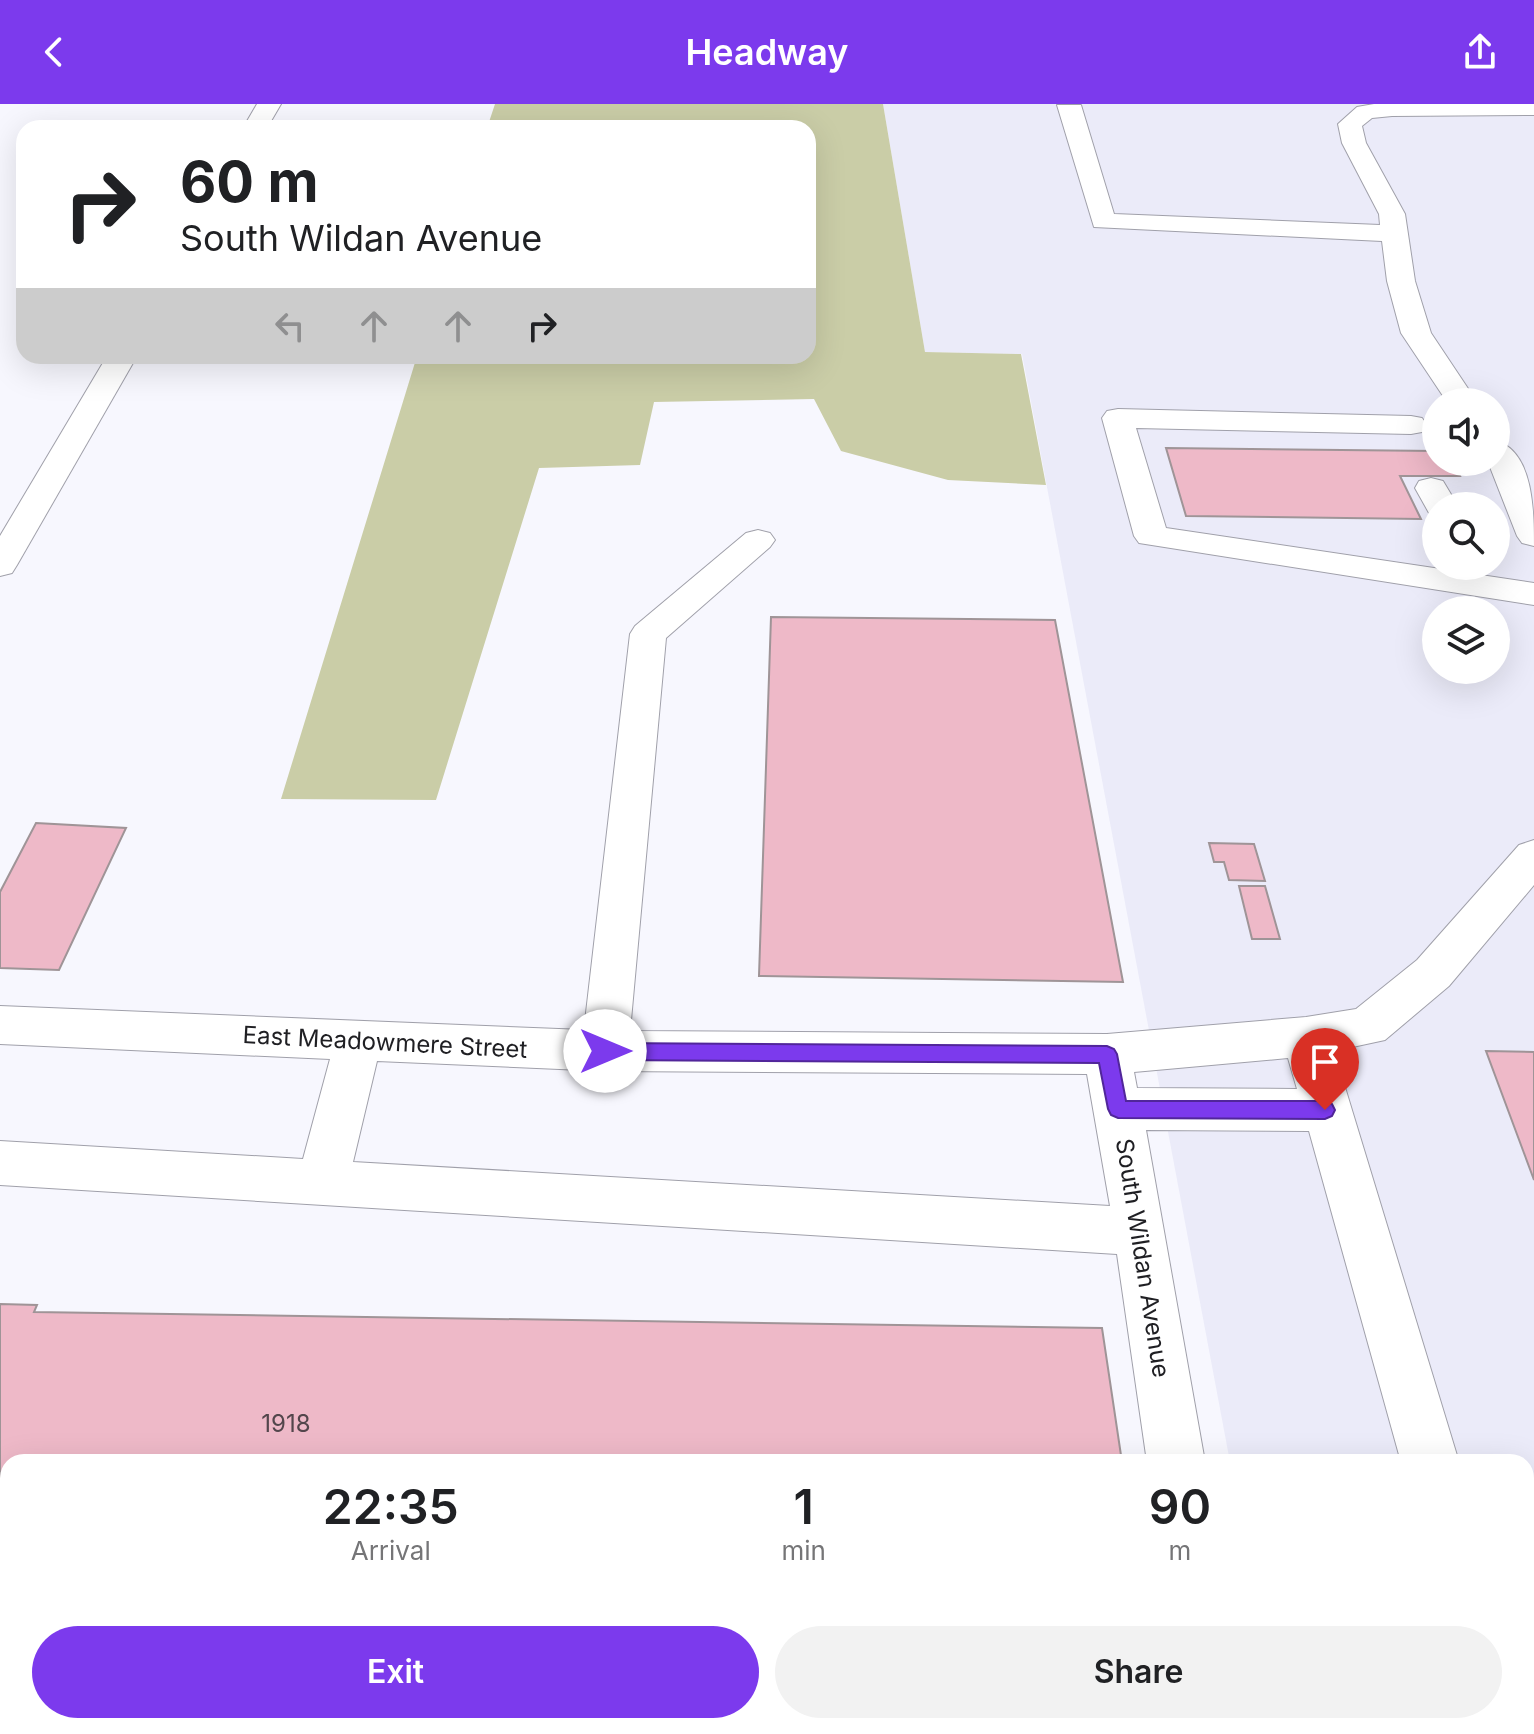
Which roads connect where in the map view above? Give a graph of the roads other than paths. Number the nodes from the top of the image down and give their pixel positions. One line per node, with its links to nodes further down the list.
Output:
1 (1069, 105): 4 (street)
2 (1356, 108): 3 (street); 4 (street)
3 (1534, 108)
4 (1395, 234): 6 (street)
5 (117, 364): 11 (street)
6 (1453, 388)
7 (1411, 425): 12 (street)
8 (1510, 476): 9 (street)
9 (1534, 536)
10 (758, 540): 19 (street)
11 (0, 565)
12 (1422, 569)
13 (1491, 580): 14 (street)
14 (1534, 594)
15 (1534, 856): 17 (street, East Meadowmere Street)
16 (0, 1025): 18 (street, East Meadowmere Street)
17 (1306, 1037): 20 (street, East Meadowmere Street); 22 (street)
18 (358, 1041): 19 (street, East Meadowmere Street); 24 (street)
19 (605, 1051): 20 (street, East Meadowmere Street)
20 (1107, 1054): 21 (street, South Wildan Avenue)
21 (1118, 1109): 22 (street); 25 (street, South Wildan Avenue)
22 (1325, 1110): 27 (street)
23 (0, 1163): 24 (street)
24 (322, 1183): 25 (street)
25 (1140, 1232): 26 (street, South Wildan Avenue)
26 (1175, 1454)
27 (1428, 1454)

